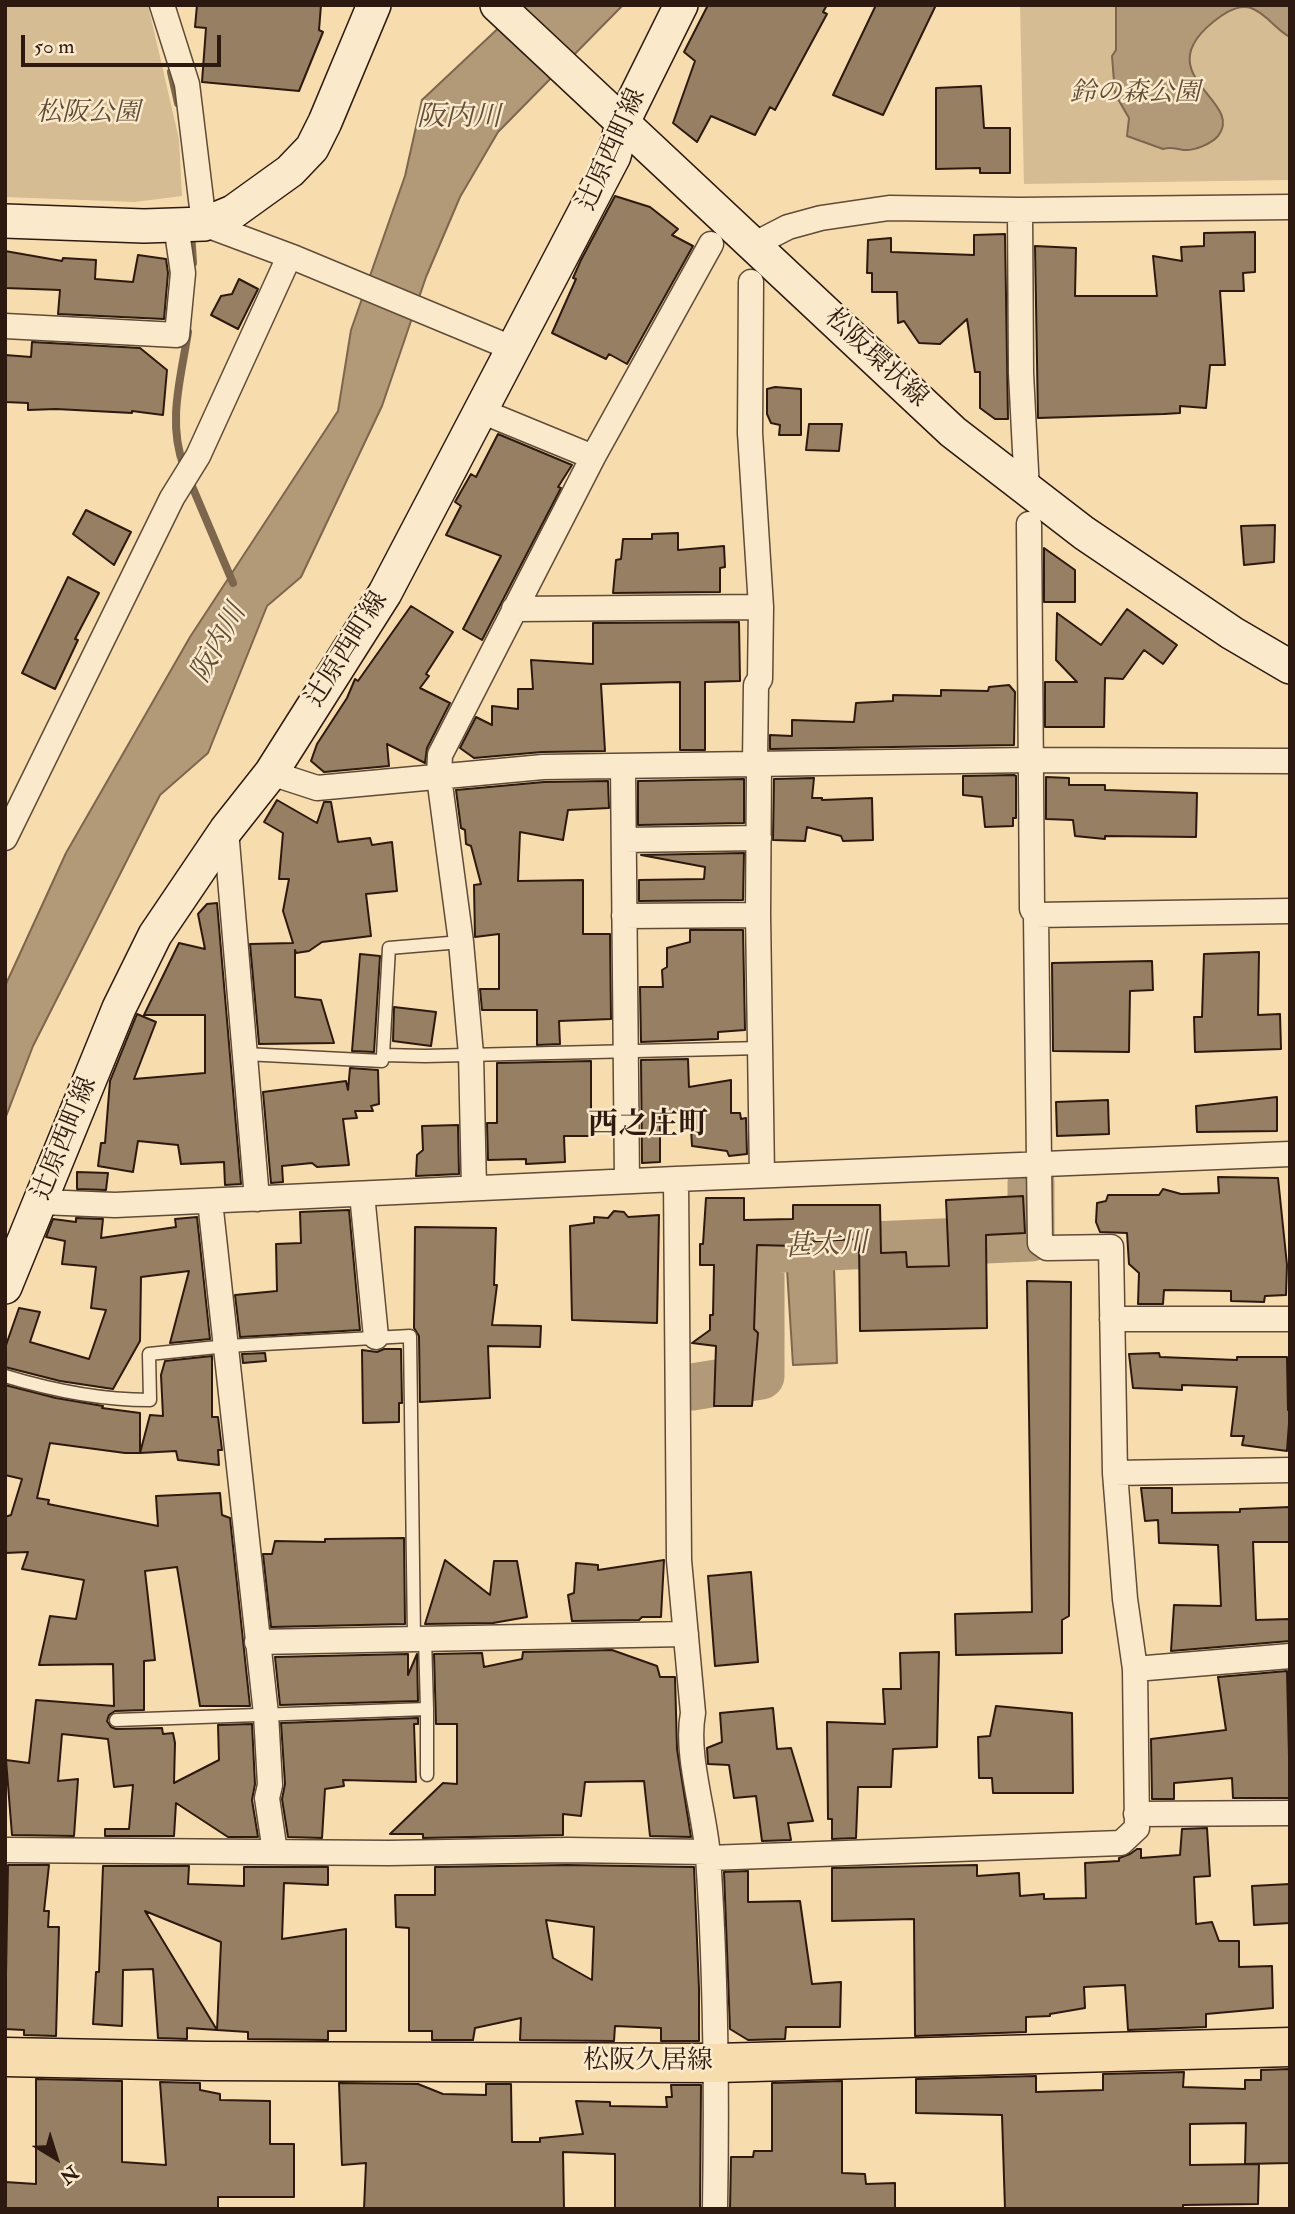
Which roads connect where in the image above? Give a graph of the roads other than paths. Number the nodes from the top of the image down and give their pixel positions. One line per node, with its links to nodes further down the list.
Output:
1 (162, 5): 9 (street)
2 (374, 5): 9 (main road)
3 (497, 5): 5 (main road, 松阪環状線)
4 (681, 5): 5 (main road, 辻原西町線)
5 (613, 115): 11 (main road, 松阪環状線); 15 (main road, 辻原西町線)
6 (1290, 207): 7 (street)
7 (1020, 210): 11 (street); 18 (street)
8 (5, 221): 9 (main road)
9 (190, 224): 12 (street); 14 (street)
10 (711, 244): 17 (street)
11 (753, 245): 18 (main road, 松阪環状線)
12 (292, 258): 15 (street); 30 (street)
13 (751, 282): 20 (street)
14 (5, 326)
15 (505, 345): 16 (main road, 辻原西町線)
16 (481, 411): 17 (street); 27 (main road, 辻原西町線)
17 (593, 457): 21 (street)
18 (1027, 490): 22 (main road, 松阪環状線)
19 (1029, 524): 23 (street)
20 (761, 607): 21 (street); 25 (street)
21 (514, 609): 28 (street)
22 (1290, 667)
23 (1030, 760): 24 (street); 25 (street); 35 (street)
24 (1290, 761)
25 (757, 763): 26 (street); 31 (street)
26 (623, 767): 28 (street); 32 (street)
27 (271, 773): 28 (street); 29 (main road, 辻原西町線)
28 (439, 777): 37 (street)
29 (226, 830): 40 (street); 52 (main road, 辻原西町線)
30 (5, 838)
31 (759, 838): 32 (street); 34 (street)
32 (625, 839): 36 (street)
33 (1290, 911): 35 (street)
34 (758, 915): 36 (street); 38 (street)
35 (1036, 915): 44 (street)
36 (624, 916): 39 (street)
37 (461, 942): 41 (street); 42 (lane)
38 (762, 1048): 39 (lane); 45 (street)
39 (626, 1051): 41 (lane); 47 (street)
40 (245, 1054): 42 (lane); 50 (street)
41 (471, 1054): 42 (lane); 48 (street)
42 (383, 1055)
43 (1290, 1154): 44 (street)
44 (1040, 1164): 45 (street); 54 (street)
45 (762, 1175): 46 (street)
46 (676, 1178): 47 (street); 61 (street)
47 (627, 1181): 48 (street)
48 (474, 1188): 49 (street)
49 (362, 1194): 50 (street); 56 (street)
50 (257, 1199): 51 (street)
51 (210, 1201): 52 (street); 57 (street)
52 (41, 1202): 53 (main road, 辻原西町線)
53 (5, 1287)
54 (1112, 1319): 55 (street); 60 (street)
55 (1290, 1319)
56 (376, 1337): 57 (lane); 62 (lane)
57 (227, 1346): 58 (lane); 63 (street)
58 (5, 1376)
59 (1290, 1470): 60 (street)
60 (1115, 1473): 65 (street)
61 (686, 1634): 62 (street); 74 (street)
62 (420, 1639): 63 (street); 66 (lane)
63 (257, 1642): 67 (street)
64 (1290, 1656): 65 (street)
65 (1135, 1670): 71 (street)
66 (427, 1709): 67 (lane); 69 (lane)
67 (266, 1714): 68 (lane); 73 (street)
68 (116, 1720)
69 (427, 1775)
70 (1290, 1813): 71 (street)
71 (1136, 1814): 74 (street)
72 (5, 1850): 73 (street)
73 (275, 1852): 74 (street)
74 (708, 1855): 77 (street)
75 (1290, 2047): 77 (main road, 松阪久居線)
76 (5, 2057): 77 (main road, 松阪久居線)
77 (717, 2063): 78 (street)
78 (715, 2209)

